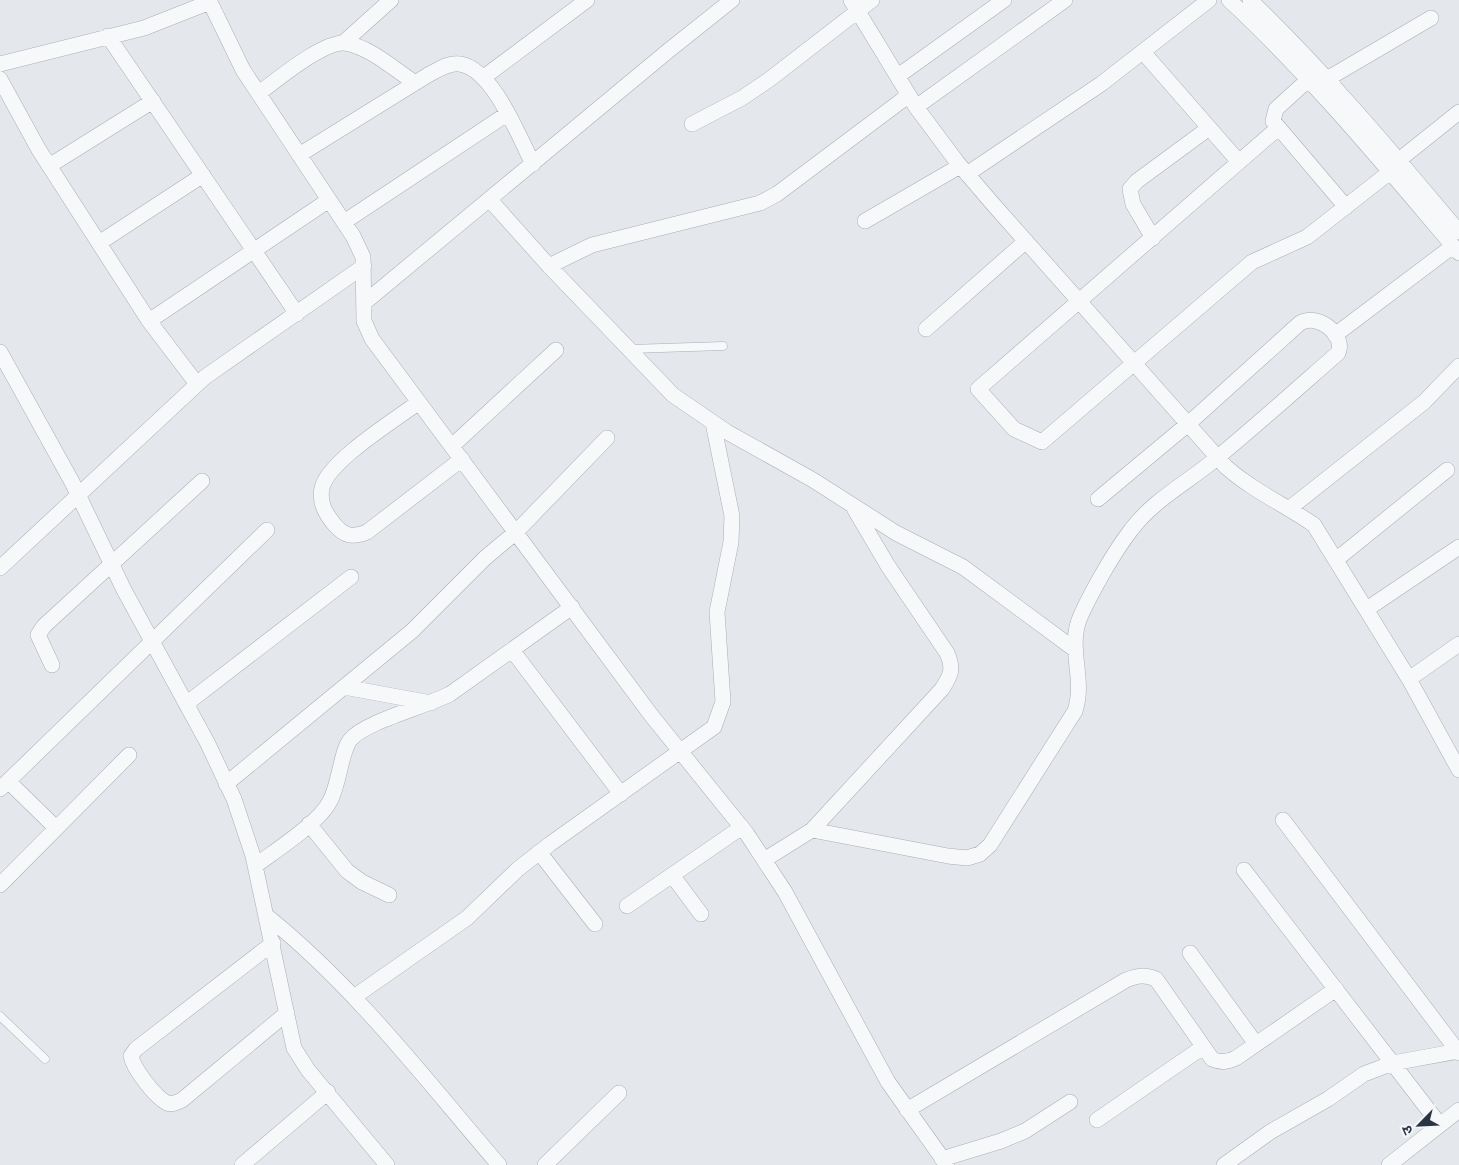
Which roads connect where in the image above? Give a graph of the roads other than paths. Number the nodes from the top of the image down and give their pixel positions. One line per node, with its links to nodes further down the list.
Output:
1 (391, 0): 14 (street)
2 (587, 0): 18 (street)
3 (732, 0): 33 (street)
4 (872, 0): 11 (street)
5 (1004, 0): 17 (street)
6 (1065, 0): 25 (street)
7 (1209, 0): 15 (street)
8 (1229, 0): 21 (street)
9 (1250, 0): 20 (street)
10 (210, 1): 13 (street); 23 (street)
11 (854, 5): 17 (street); 28 (street)
12 (1431, 18): 20 (street)
13 (108, 36): 16 (street); 24 (street)
14 (343, 43): 22 (street); 23 (street)
15 (1144, 52): 29 (street); 36 (street)
16 (0, 64)
17 (898, 76): 25 (street)
18 (484, 77): 22 (street); 27 (street)
19 (0, 79): 34 (street)
20 (1327, 79): 35 (street)
21 (1309, 80): 30 (street); 35 (street)
22 (415, 83): 31 (street)
23 (259, 93): 31 (street)
24 (152, 101): 34 (street); 37 (street)
25 (913, 101): 36 (street); 49 (street)
26 (1459, 112): 35 (street)
27 (507, 114): 33 (street); 42 (street)
28 (692, 124)
29 (1209, 128): 32 (street); 43 (street)
30 (1278, 128): 32 (street); 40 (street)
31 (299, 155): 38 (street)
32 (1238, 162): 43 (street)
33 (533, 164): 39 (street)
34 (49, 166): 45 (street)
35 (1395, 166): 40 (street); 46 (street)
36 (964, 170): 41 (street); 44 (street)
37 (203, 175): 45 (street); 47 (street)
38 (329, 200): 42 (street); 47 (street)
39 (490, 200): 49 (street); 51 (street)
40 (1346, 206): 60 (street)
41 (865, 221)
42 (344, 222): 48 (street)
43 (1153, 238): 50 (street)
44 (1026, 241): 50 (street); 54 (street)
45 (99, 243): 53 (street)
46 (1457, 244): 55 (street)
47 (254, 250): 52 (street); 53 (street)
48 (364, 266): 51 (street); 52 (street)
49 (549, 266): 57 (street)
50 (1080, 302): 60 (street); 60 (street)
51 (364, 303): 63 (street)
52 (296, 314): 62 (street)
53 (150, 321): 62 (street)
54 (926, 329)
55 (1335, 335): 65 (street); 68 (street)
56 (723, 346): 57 (lane)
57 (629, 349): 64 (street)
58 (556, 350): 67 (street)
59 (0, 352): 72 (street)
60 (1134, 364): 65 (street)
61 (1459, 366): 75 (street)
62 (196, 384): 72 (street)
63 (419, 402): 67 (street); 69 (street)
64 (713, 423): 74 (street); 94 (street)
65 (1188, 424): 68 (street); 73 (street)
66 (607, 438): 77 (street)
67 (452, 446): 69 (street)
68 (1217, 458): 75 (street); 87 (street)
69 (462, 459): 77 (street)
70 (1447, 470): 79 (street)
71 (202, 481): 80 (street)
72 (78, 494): 80 (street); 81 (street)
73 (1098, 499)
74 (854, 508): 87 (street); 104 (street)
75 (1290, 508): 79 (street)
76 (267, 530): 85 (street)
77 (516, 532): 83 (street); 91 (street)
78 (1459, 546): 84 (street)
79 (1336, 559): 84 (street)
80 (112, 565): 85 (street); 89 (street)
81 (0, 568)
82 (351, 577): 93 (street)
83 (572, 607): 88 (street); 94 (street)
84 (1367, 609): 90 (street)
85 (151, 641): 93 (street); 98 (street)
86 (1459, 644): 90 (street)
87 (1074, 649): 104 (street)
88 (512, 650): 92 (street); 99 (street)
89 (52, 665)
90 (1409, 678): 96 (street)
91 (344, 687): 92 (street); 97 (street)
92 (432, 703): 101 (street)
93 (186, 704): 97 (street)
94 (682, 752): 99 (street); 102 (street)
95 (129, 755): 103 (street)
96 (1457, 761)
97 (226, 784): 107 (street)
98 (4, 785): 103 (street)
99 (621, 794): 105 (street)
100 (1283, 820): 124 (street)
101 (309, 824): 107 (street); 111 (street)
102 (742, 827): 106 (street); 109 (street)
103 (56, 828): 110 (street)
104 (812, 830): 106 (street)
105 (539, 852): 115 (street); 119 (street)
106 (764, 860): 130 (street)
107 (255, 866): 114 (street)
108 (1244, 870): 118 (street)
109 (672, 875): 112 (street); 113 (street)
110 (0, 884)
111 (389, 895)
112 (627, 906)
113 (701, 914)
114 (268, 917): 116 (street); 119 (street)
115 (595, 924)
116 (273, 943): 120 (street); 120 (street)
117 (1190, 953): 122 (street)
118 (1336, 989): 122 (street); 126 (street)
119 (354, 997): 137 (street)
120 (287, 1013): 127 (street)
121 (0, 1016): 125 (lane)
122 (1256, 1044): 123 (street)
123 (1203, 1047): 130 (street); 132 (street)
124 (1459, 1052): 126 (street)
125 (45, 1059)
126 (1393, 1063): 133 (street); 139 (street)
127 (328, 1092): 135 (street); 136 (street)
128 (619, 1093): 138 (street)
129 (1070, 1102): 134 (street)
130 (907, 1110): 134 (street)
131 (1459, 1110): 133 (street)
132 (1097, 1120)
133 (1440, 1125): 140 (street)
134 (944, 1162)
135 (242, 1165)
136 (386, 1165)
137 (499, 1165)
138 (545, 1165)
139 (1224, 1165)
140 (1389, 1165)

